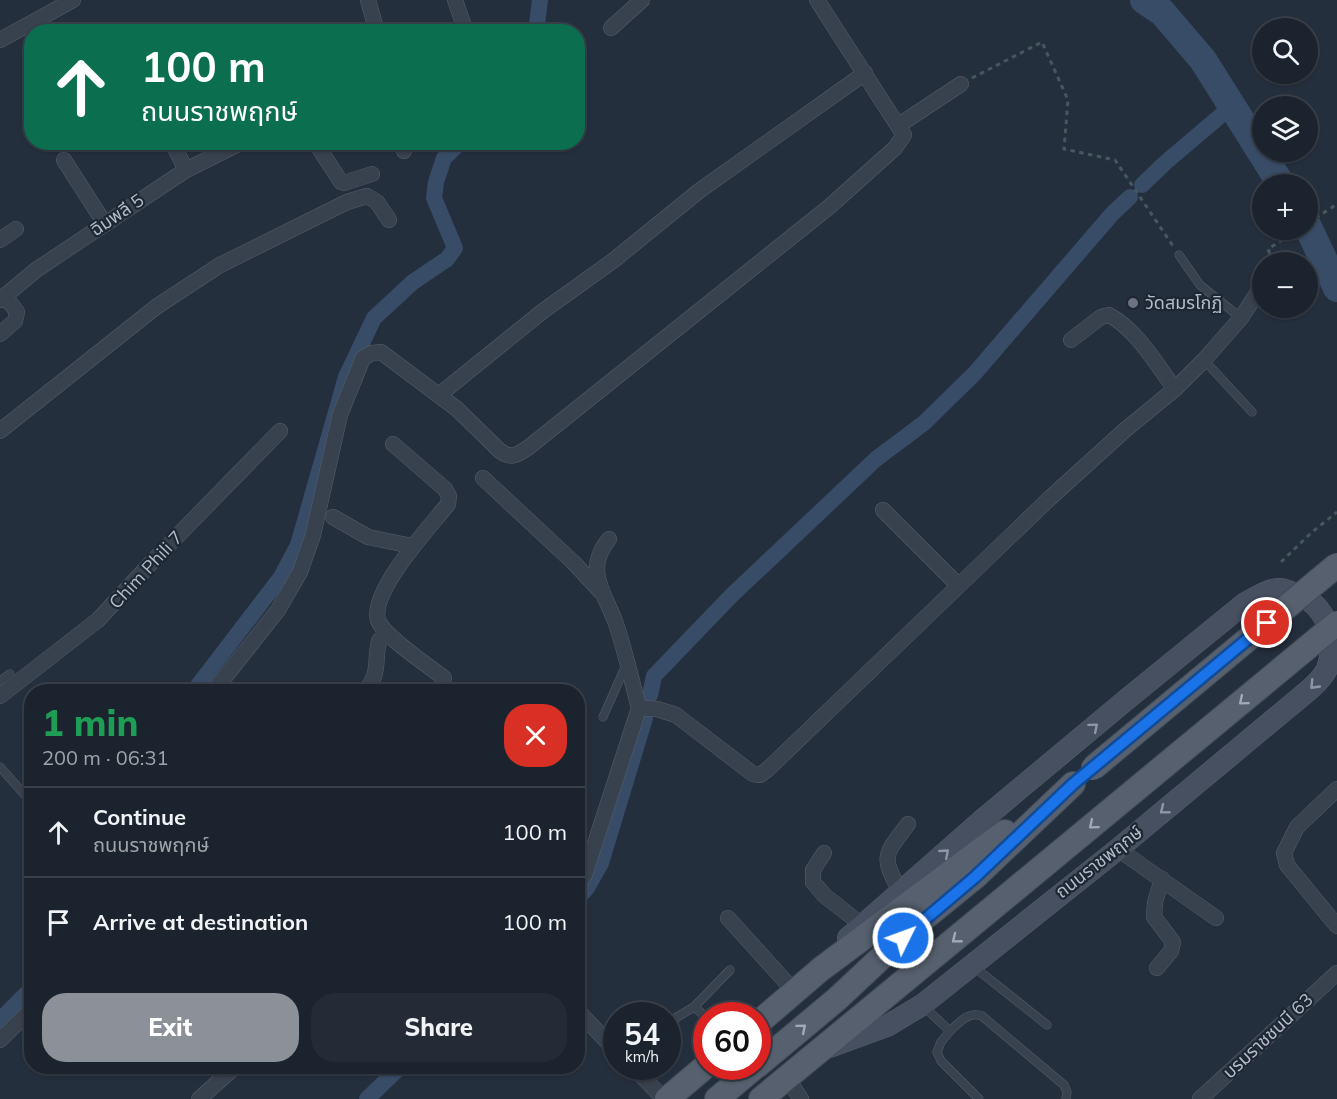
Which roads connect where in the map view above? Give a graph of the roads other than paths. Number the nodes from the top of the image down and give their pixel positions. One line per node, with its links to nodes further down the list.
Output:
1 (73, 0): 6 (street)
2 (368, 0): 7 (street)
3 (455, 0): 8 (street)
4 (642, 0): 10 (street)
5 (817, 0): 12 (street)
6 (29, 24)
7 (375, 24)
8 (463, 24)
9 (24, 27): 11 (street)
10 (611, 28)
11 (0, 40)
12 (865, 73): 14 (street); 33 (street)
13 (961, 84): 14 (street)
14 (898, 125): 33 (street)
15 (176, 150): 19 (street)
16 (226, 150): 19 (street, ฉิมพลี 5)
17 (320, 150): 20 (street)
18 (64, 160): 22 (street)
19 (186, 170): 22 (street, ฉิมพลี 5)
20 (372, 174)
21 (389, 220): 35 (street)
22 (105, 224): 26 (street, ฉิมพลี 5)
23 (16, 230): 24 (street)
24 (0, 240)
25 (1179, 255): 28 (lane)
26 (2, 298): 29 (street)
27 (1252, 301): 28 (street)
28 (1241, 318): 31 (street)
29 (0, 334)
30 (1071, 340): 32 (street)
31 (1204, 360): 32 (street); 34 (lane)
32 (1175, 389): 44 (street)
33 (439, 395): 51 (street)
34 (1252, 412)
35 (0, 431)
36 (280, 431): 54 (street, Chim Phili 7)
37 (393, 444): 42 (street)
38 (483, 478): 45 (street)
39 (883, 510): 44 (street)
40 (333, 517): 42 (street)
41 (609, 539): 45 (street)
42 (412, 546): 47 (street)
43 (1337, 565): 58 (main road, ถนนราชพฤกษ์, bridge)
44 (958, 585): 55 (street)
45 (601, 592): 48 (street)
46 (1337, 624): 86 (main road, ถนนราชพฤกษ์, one-way to 86, bridge)
47 (387, 633): 52 (street); 53 (street)
48 (627, 664): 55 (street); 56 (lane)
49 (10, 674): 50 (lane)
50 (0, 681)
51 (219, 684)
52 (371, 684)
53 (442, 684)
54 (0, 696)
55 (639, 708): 64 (street)
56 (603, 717)
57 (0, 767): 60 (lane)
58 (1073, 784): 73 (main road, ถนนราชพฤกษ์); 87 (main road, one-way to 58)
59 (1337, 789): 70 (street)
60 (24, 794)
61 (908, 824): 66 (street)
62 (1118, 849): 65 (street); 66 (main road, ถนนราชพฤกษ์, one-way to 62); 71 (main road, ถนนราชพฤกษ์)
63 (824, 854): 69 (street)
64 (585, 874)
65 (1162, 879): 68 (street); 72 (street)
66 (900, 891): 69 (main road, ถนนราชพฤกษ์)
67 (728, 918): 76 (street)
68 (1216, 918)
69 (862, 925): 73 (main road, ถนนราชพฤกษ์)
70 (1337, 926)
71 (972, 965): 78 (main road, ถนนราชพฤกษ์); 82 (lane)
72 (1157, 968)
73 (821, 969): 76 (main road, ถนนราชพฤกษ์)
74 (730, 970): 77 (lane)
75 (1337, 973): 100 (street, บรมราชชนนี 63)
76 (794, 991): 79 (main road, ถนนราชพฤกษ์)
77 (700, 1002)
78 (922, 1005): 83 (lane); 86 (main road, ถนนราชพฤกษ์)
79 (771, 1011)
80 (24, 1017): 85 (street)
81 (585, 1020): 84 (street)
82 (1047, 1025)
83 (950, 1031): 98 (lane); 99 (lane)
84 (603, 1038)
85 (0, 1040)
86 (821, 1050): 90 (main road, ถนนราชพฤกษ์)
87 (771, 1054)
88 (227, 1074): 93 (street)
89 (693, 1076): 94 (main road)
90 (787, 1078): 96 (main road, ถนนราชพฤกษ์); 97 (street)
91 (646, 1080): 94 (street)
92 (740, 1080): 95 (main road)
93 (199, 1099)
94 (665, 1099)
95 (717, 1099)
96 (761, 1099)
97 (801, 1099)
98 (979, 1099)
99 (1066, 1099)
100 (1200, 1099)

